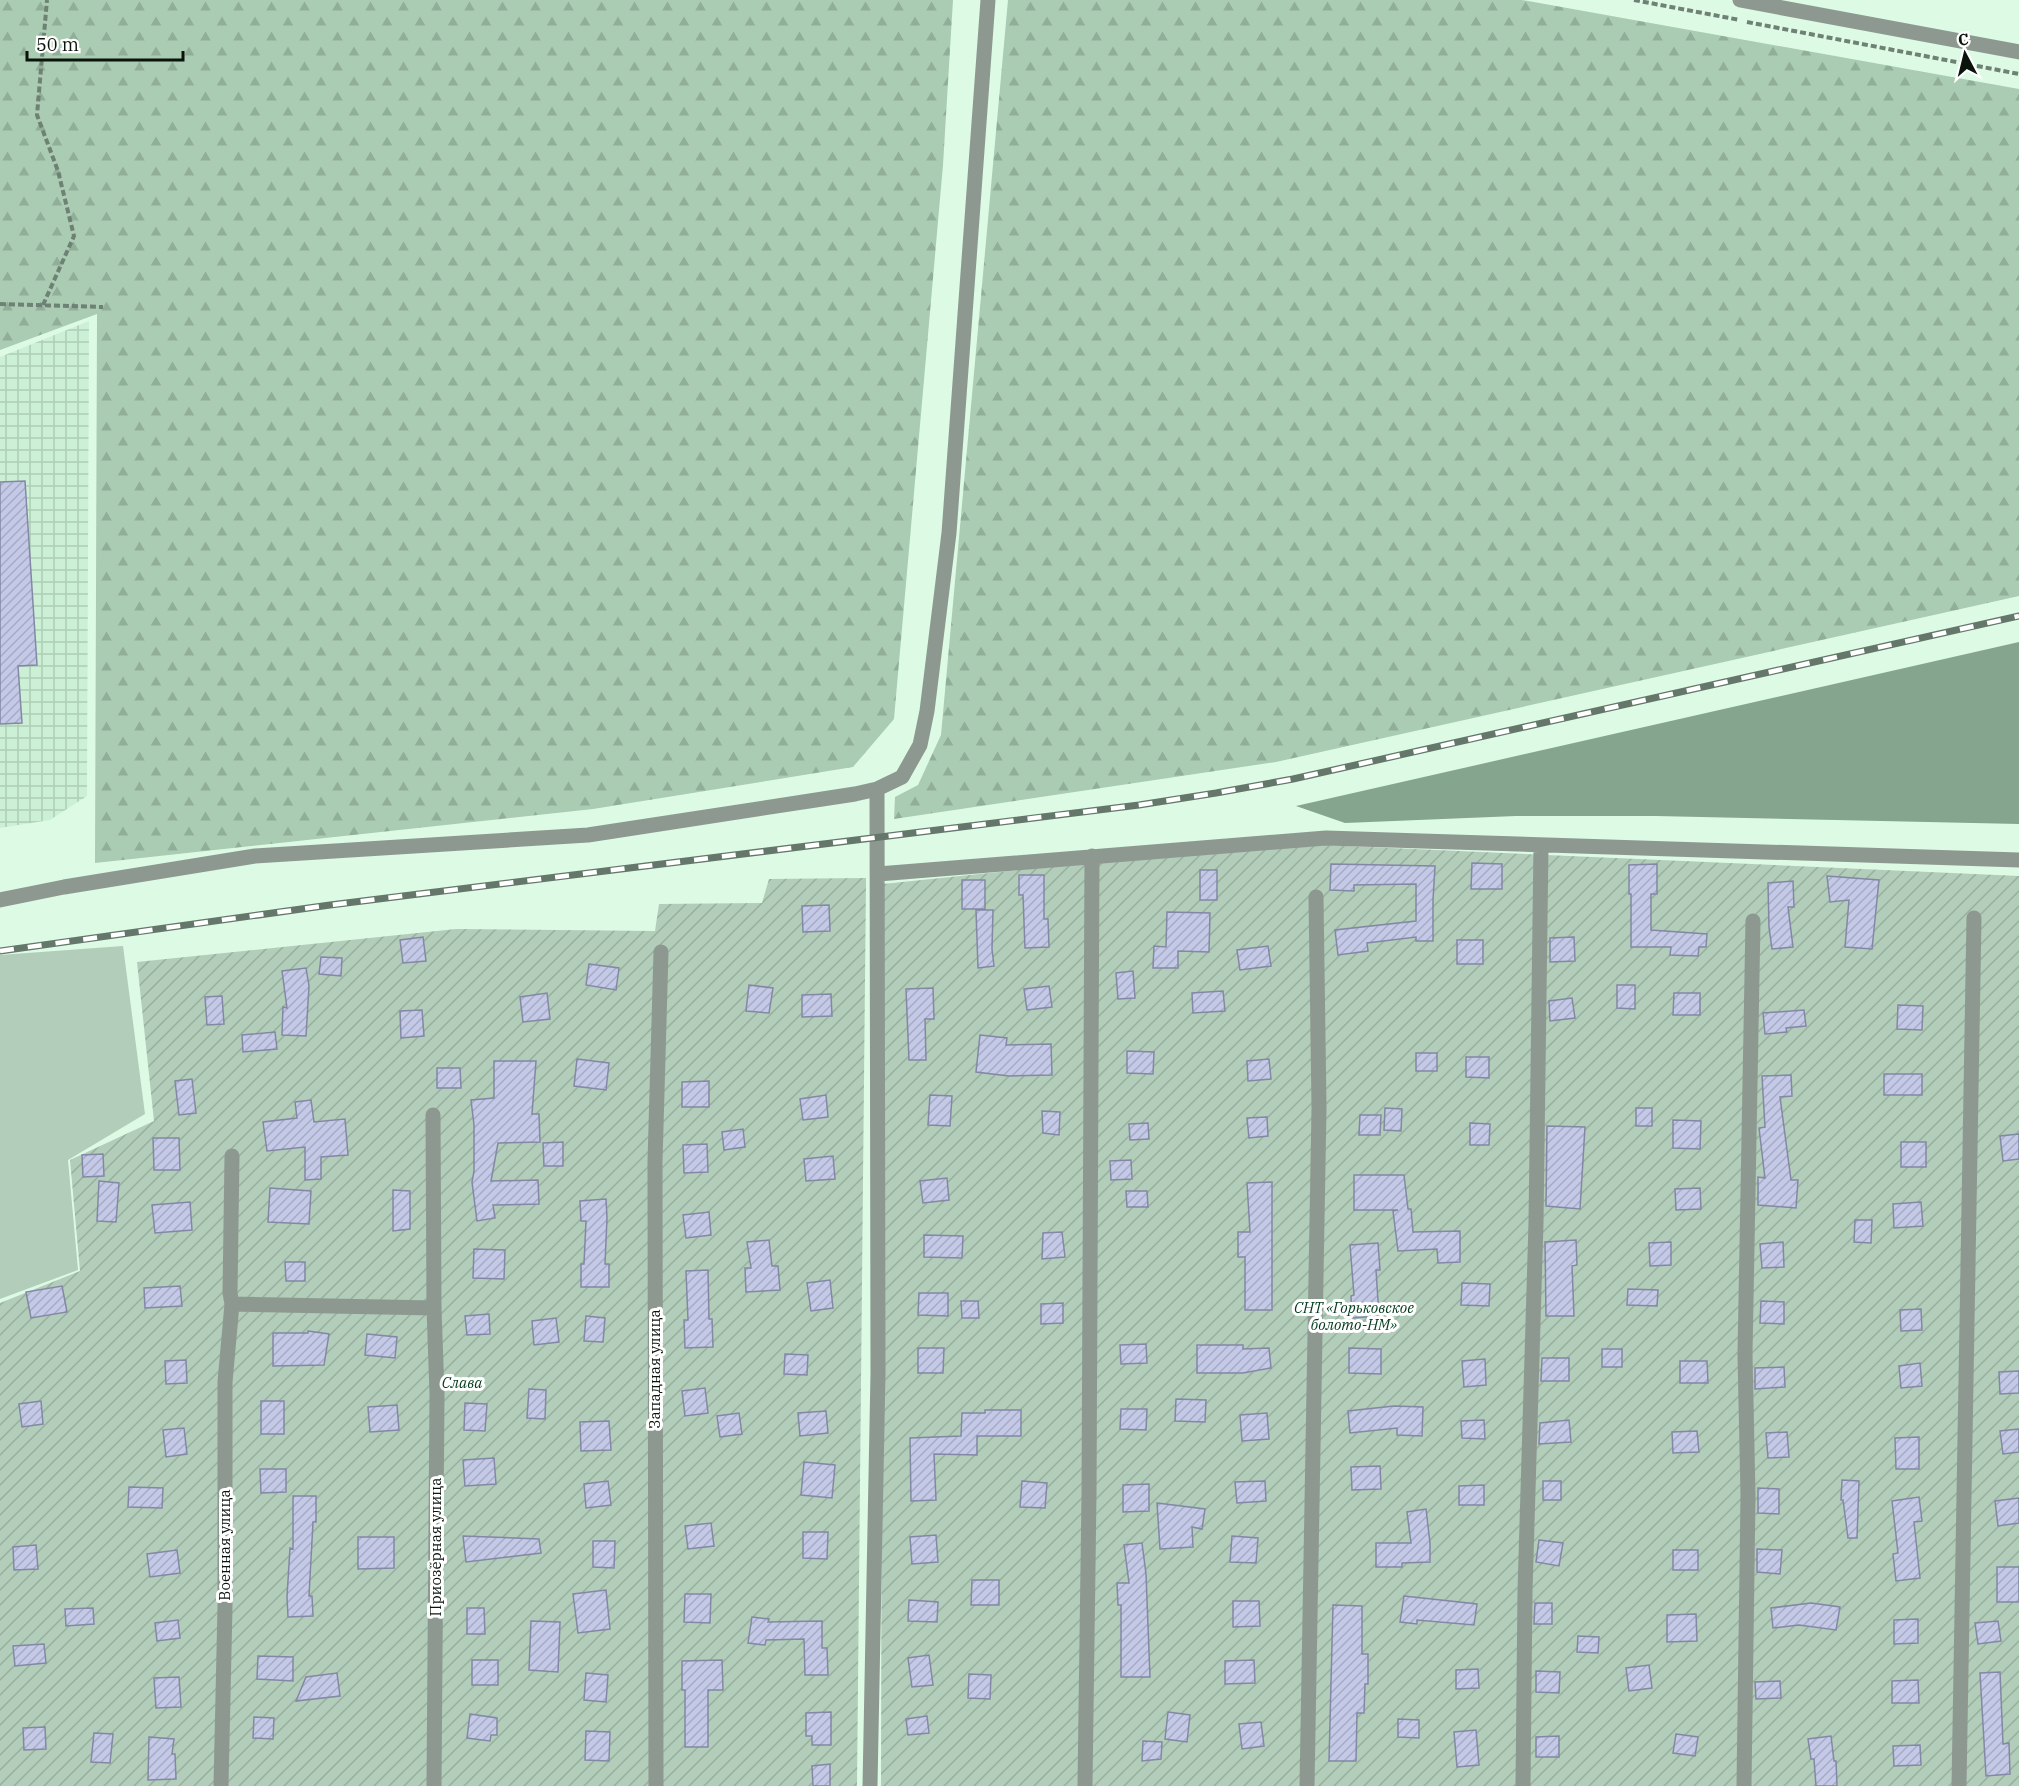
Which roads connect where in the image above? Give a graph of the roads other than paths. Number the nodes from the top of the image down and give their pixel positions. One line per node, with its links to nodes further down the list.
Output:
1 (988, 0): 4 (street)
2 (1740, 0): 3 (street)
3 (2019, 52)
4 (877, 789): 8 (street); 10 (street)
5 (1540, 845): 6 (street); 7 (street); 24 (street)
6 (1092, 856): 8 (street); 22 (street)
7 (2019, 861)
8 (878, 874): 21 (street)
9 (1316, 897): 23 (street)
10 (0, 900)
11 (1974, 918): 26 (street)
12 (1754, 921): 25 (street)
13 (661, 952): 20 (street, Западная улица)
14 (433, 1115): 17 (street, Приозёрная улица)
15 (232, 1156): 16 (street, Военная улица)
16 (232, 1304): 17 (street); 18 (street, Военная улица)
17 (434, 1308): 19 (street, Приозёрная улица)
18 (221, 1786)
19 (434, 1786)
20 (656, 1786)
21 (870, 1786)
22 (1085, 1786)
23 (1307, 1786)
24 (1522, 1786)
25 (1744, 1786)
26 (1959, 1786)

